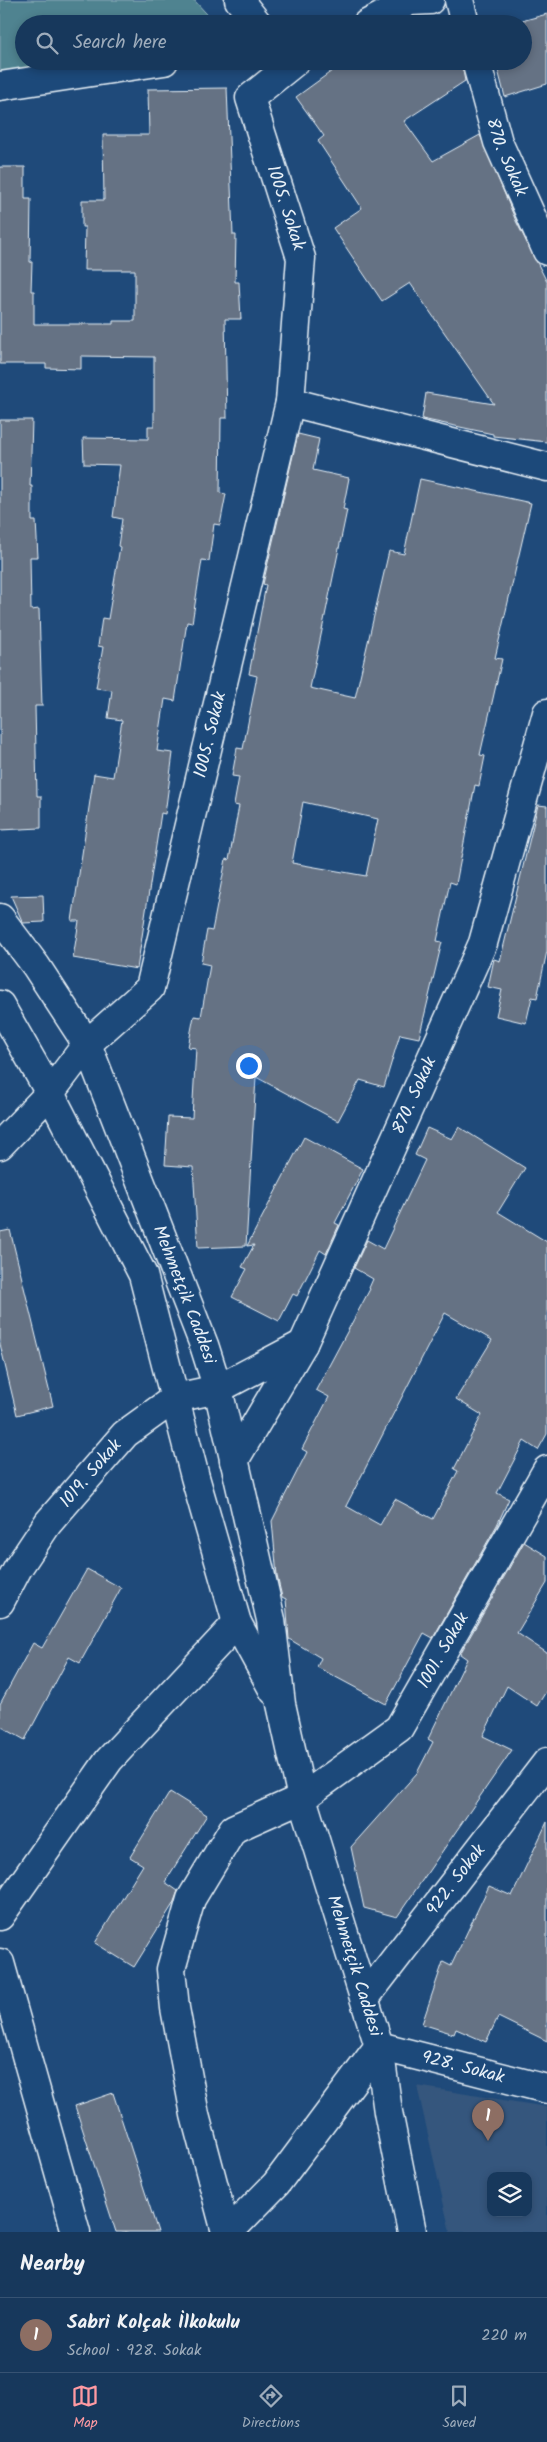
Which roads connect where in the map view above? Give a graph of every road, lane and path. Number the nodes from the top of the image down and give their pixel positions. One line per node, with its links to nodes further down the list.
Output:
1 (239, 0): 4 (street)
2 (430, 0): 5 (street)
3 (459, 0): 6 (street)
4 (251, 15)
5 (384, 15)
6 (463, 15)
7 (105, 70): 10 (street)
8 (282, 70): 12 (street, 1005. Sokak)
9 (478, 70): 11 (street, 870. Sokak)
10 (0, 86)
11 (547, 251)
12 (290, 402): 13 (street); 17 (street, 1005. Sokak)
13 (547, 467)
14 (547, 713): 20 (street, 870. Sokak)
15 (0, 918): 17 (street, Mehmetçik Caddesi)
16 (0, 1005): 18 (street, Mehmetçik Caddesi)
17 (87, 1044): 18 (street, 1005. Sokak); 21 (street, Mehmetçik Caddesi)
18 (50, 1093): 19 (street, 1005. Sokak); 22 (street, Mehmetçik Caddesi)
19 (0, 1145)
20 (303, 1344): 21 (street, 1019. Sokak); 23 (street, 870. Sokak)
21 (218, 1389): 22 (street, 1019. Sokak); 23 (street, Mehmetçik Caddesi)
22 (175, 1398): 25 (street, 1019. Sokak); 26 (street, Mehmetçik Caddesi)
23 (234, 1461): 27 (street, Mehmetçik Caddesi)
24 (547, 1470): 29 (street, 1001. Sokak)
25 (0, 1602)
26 (237, 1623): 27 (street, Mehmetçik Caddesi); 30 (street)
27 (281, 1704): 29 (street, Mehmetçik Caddesi)
28 (542, 1779): 32 (street, 922. Sokak)
29 (302, 1798): 32 (street, Mehmetçik Caddesi); 36 (street, 1001. Sokak)
30 (0, 1916)
31 (0, 1963): 35 (street)
32 (365, 1998): 33 (street, Mehmetçik Caddesi)
33 (379, 2046): 34 (street, 928. Sokak); 36 (street); 37 (street, Mehmetçik Caddesi)
34 (547, 2090)
35 (76, 2232)
36 (227, 2232)
37 (412, 2232)

